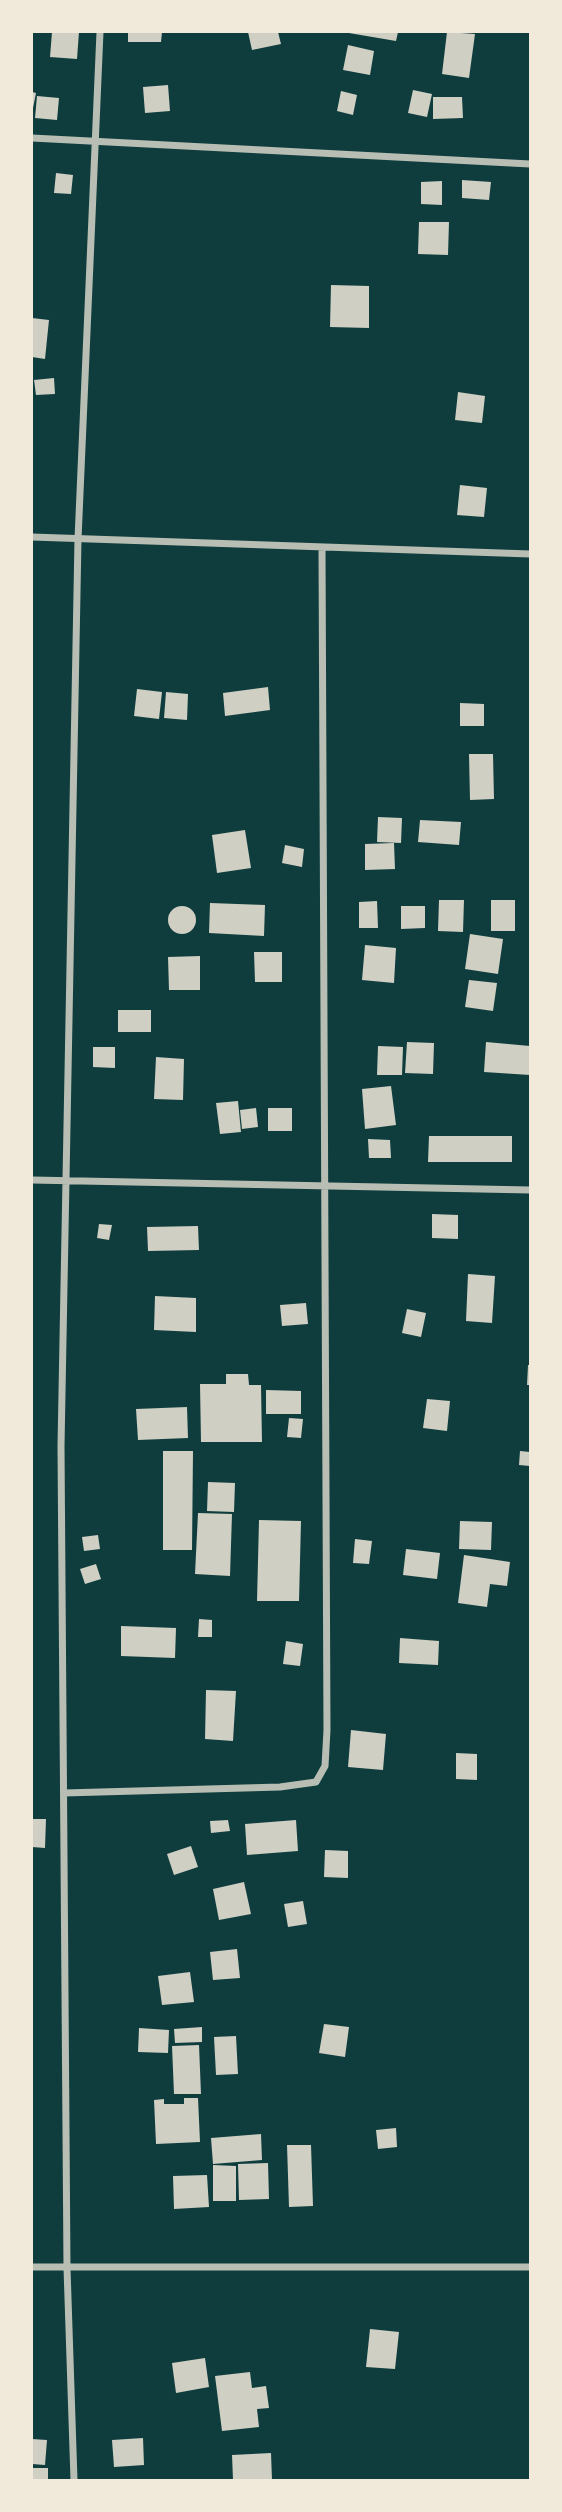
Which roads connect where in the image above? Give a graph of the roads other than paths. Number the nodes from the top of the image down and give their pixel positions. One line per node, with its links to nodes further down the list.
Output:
1 (100, 32): 3 (street)
2 (32, 138): 3 (street)
3 (96, 142): 4 (street); 6 (street)
4 (530, 164)
5 (32, 537): 6 (street)
6 (78, 539): 7 (street); 10 (street)
7 (322, 547): 8 (street); 11 (street)
8 (530, 554)
9 (32, 1180): 10 (street)
10 (68, 1181): 11 (street); 13 (street)
11 (324, 1184): 12 (street); 13 (street)
12 (530, 1190)
13 (64, 1793): 16 (street)
14 (32, 2267): 16 (street)
15 (530, 2267): 16 (street)
16 (67, 2268): 17 (street)
17 (74, 2480)

